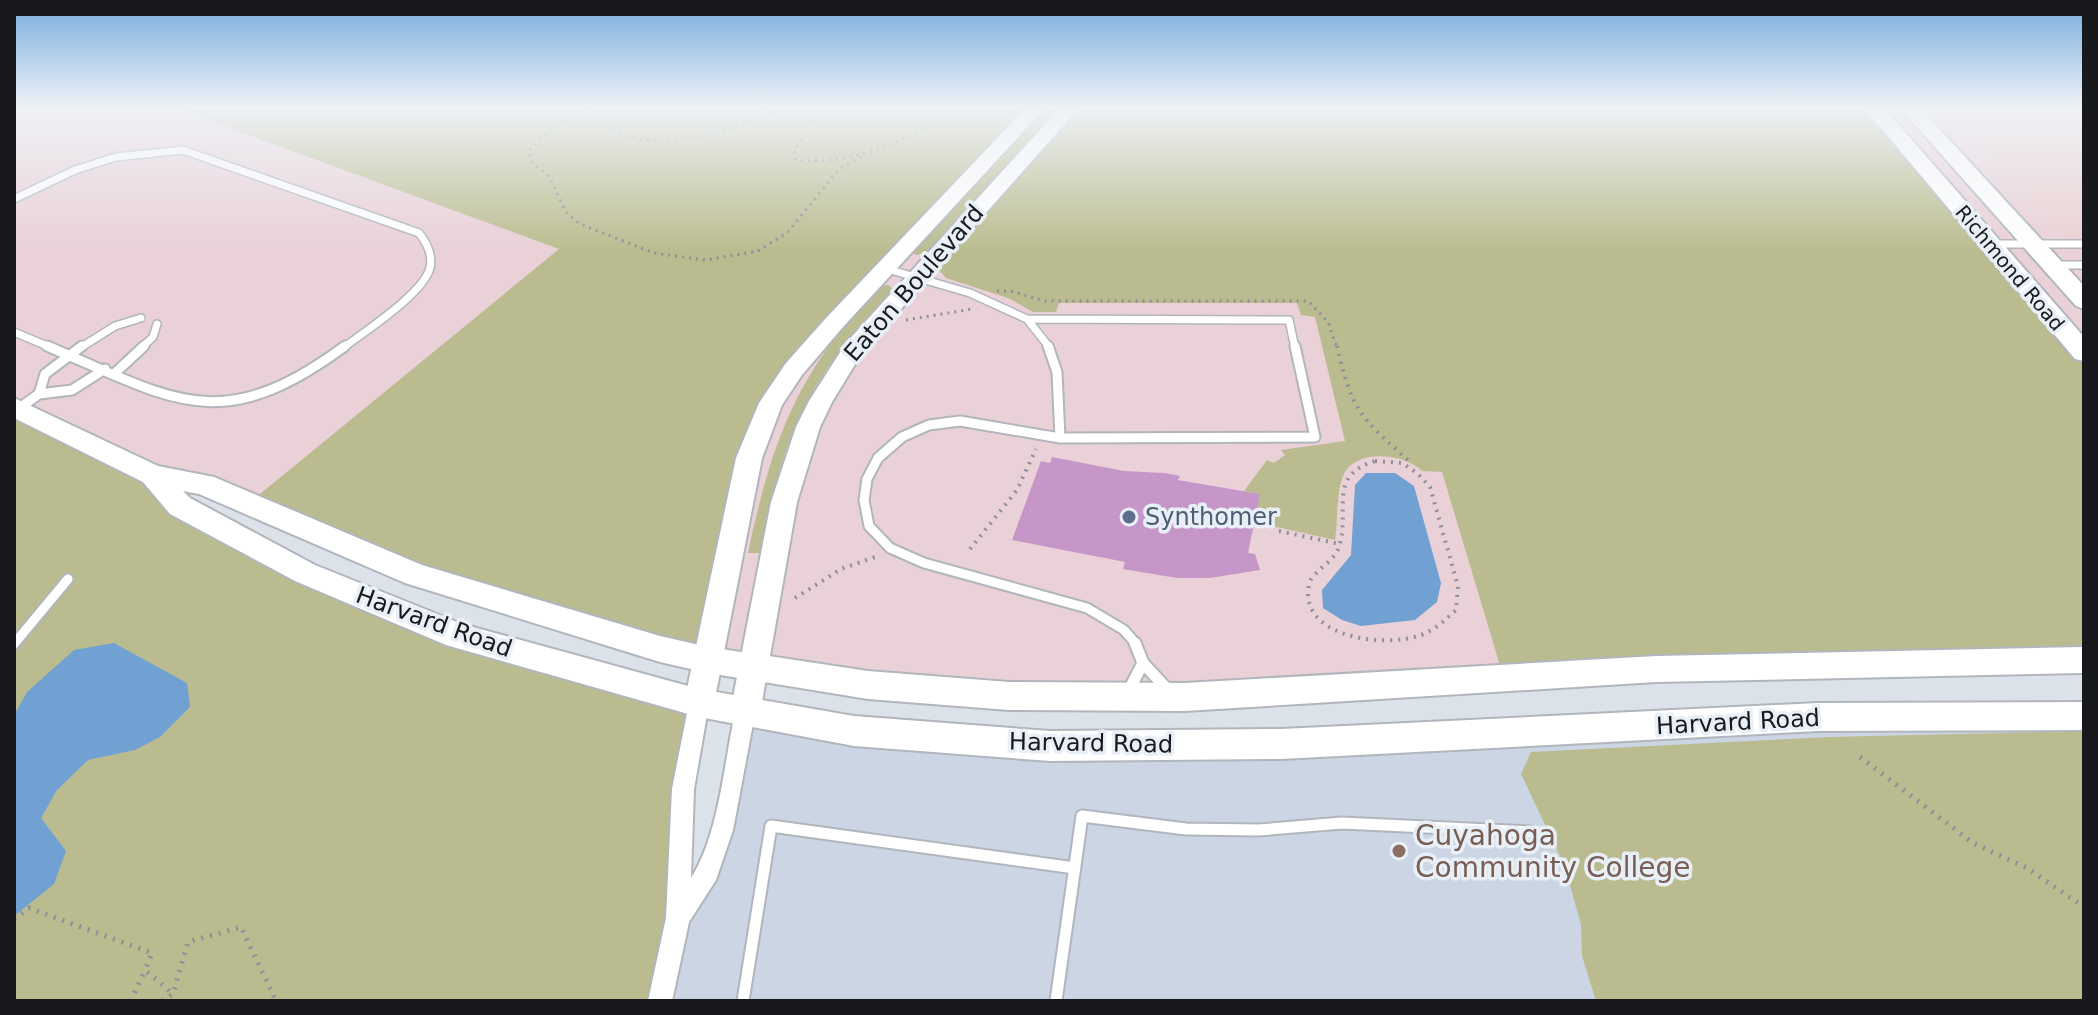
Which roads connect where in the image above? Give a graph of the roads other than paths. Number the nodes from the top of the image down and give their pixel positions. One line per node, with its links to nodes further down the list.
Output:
1 (114, 156): 8 (lane)
2 (201, 156): 24 (lane)
3 (990, 156): 14 (street, Eaton Boulevard)
4 (1026, 156): 15 (street, Eaton Boulevard)
5 (1916, 156): 9 (main road, Richmond Road)
6 (1937, 156): 10 (main road)
7 (1952, 156): 10 (main road, Richmond Road)
8 (14, 199)
9 (1989, 244): 10 (lane); 21 (main road, Richmond Road)
10 (2027, 244): 11 (lane); 12 (main road, Richmond Road)
11 (2084, 244)
12 (2052, 265): 13 (lane); 16 (main road, Richmond Road)
13 (2084, 265)
14 (884, 268): 15 (lane); 30 (street, Eaton Boulevard)
15 (918, 276): 18 (lane); 33 (street, Eaton Boulevard)
16 (2084, 301)
17 (141, 318): 22 (lane)
18 (1027, 319): 26 (lane); 26 (lane)
19 (157, 324): 24 (lane)
20 (14, 332): 22 (lane)
21 (2084, 353)
22 (73, 355): 23 (lane); 25 (lane)
23 (105, 369): 24 (lane); 25 (lane)
24 (115, 373)
25 (24, 403): 27 (main road, Harvard Road)
26 (1060, 438): 32 (lane)
27 (153, 475): 30 (main road, Harvard Road); 36 (main road, Harvard Road)
28 (68, 579): 29 (lane)
29 (14, 644)
30 (708, 660): 33 (main road, Harvard Road); 36 (street, Eaton Boulevard)
31 (2084, 660): 35 (main road, Harvard Road)
32 (1143, 663): 34 (lane); 35 (lane)
33 (753, 666): 34 (main road, Harvard Road); 37 (street, Eaton Boulevard)
34 (1125, 696): 35 (main road, Harvard Road)
35 (1174, 697)
36 (699, 703): 37 (main road, Harvard Road); 41 (street)
37 (745, 713): 38 (main road, Harvard Road); 41 (street)
38 (2084, 716)
39 (1530, 832): 40 (lane)
40 (1075, 868): 43 (lane); 44 (lane)
41 (678, 918): 42 (street)
42 (660, 1001)
43 (743, 1001)
44 (1056, 1001)

